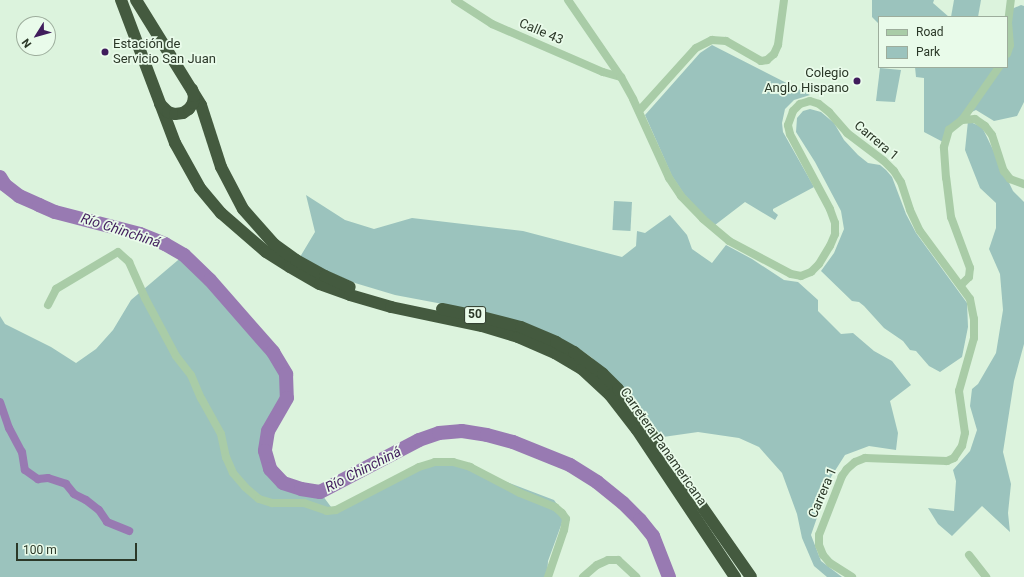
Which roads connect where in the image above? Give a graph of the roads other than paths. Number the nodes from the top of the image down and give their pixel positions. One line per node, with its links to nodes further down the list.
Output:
1 (121, 0): 13 (highway, Carretera Panamericana / 50)
2 (136, 0): 12 (highway, Carretera Panamericana / 50)
3 (456, 0): 11 (street, Calle 43)
4 (568, 0): 11 (street, Carrera 1)
5 (784, 0): 14 (street)
6 (1011, 0): 7 (street)
7 (1008, 22)
8 (1008, 22): 9 (street)
9 (1008, 51)
10 (999, 68): 15 (street)
11 (622, 77): 14 (street, Carrera 1)
12 (192, 88): 13 (highway); 20 (highway, Carretera Panamericana / 50)
13 (159, 101): 24 (highway, Carretera Panamericana / 50)
14 (639, 111): 17 (street, Carrera 1)
15 (969, 119): 16 (street); 17 (street)
16 (1024, 184)
17 (961, 285): 25 (street, Carrera 1)
18 (48, 304): 21 (street)
19 (969, 556): 26 (street)
20 (751, 576)
21 (548, 577)
22 (583, 577): 23 (street)
23 (636, 577)
24 (735, 577)
25 (852, 577)
26 (986, 577)

